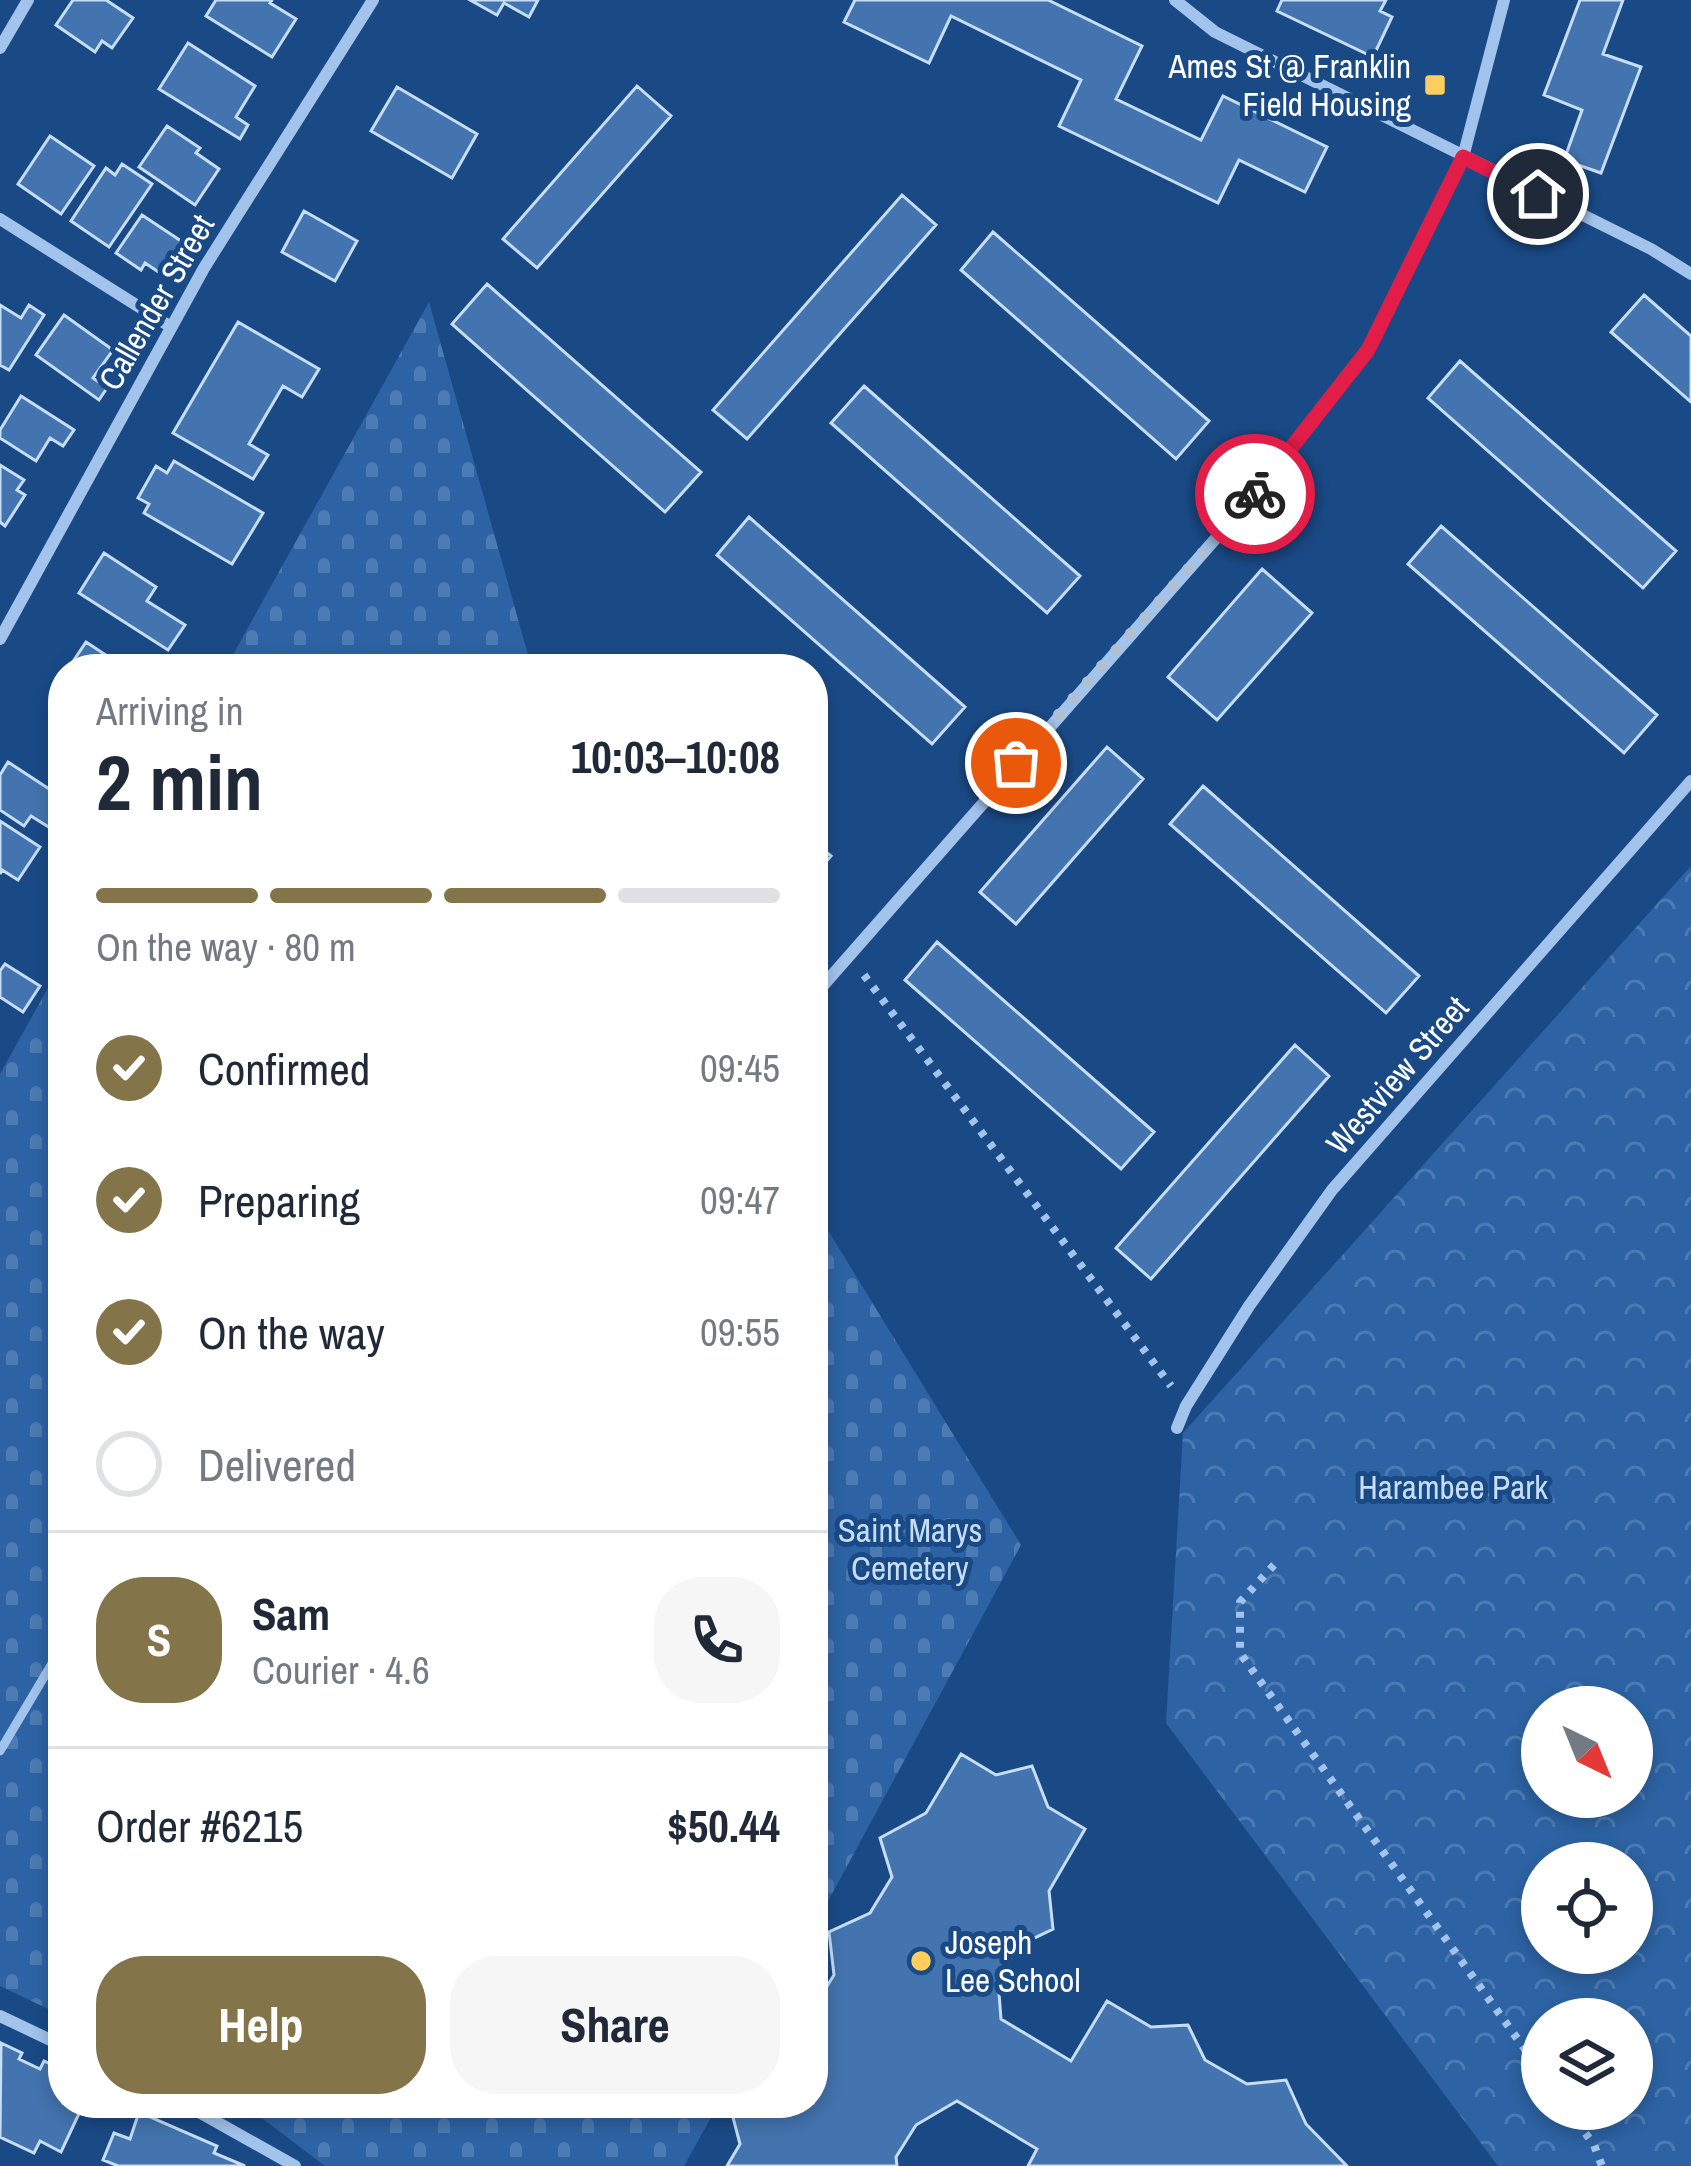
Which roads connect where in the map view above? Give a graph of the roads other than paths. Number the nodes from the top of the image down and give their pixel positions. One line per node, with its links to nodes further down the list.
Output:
1 (28, 0): 5 (street)
2 (373, 0): 9 (street, Callender Street)
3 (1175, 0): 6 (street)
4 (1504, 0): 6 (street)
5 (0, 48)
6 (1463, 157): 8 (street); 12 (street)
7 (0, 219): 9 (street)
8 (1691, 274)
9 (171, 327): 10 (street, Callender Street)
10 (0, 639)
11 (1691, 781): 13 (street, Westview Street)
12 (828, 980)
13 (1178, 1428)
14 (48, 1670): 15 (lane)
15 (0, 1751)
16 (0, 2016): 17 (street)
17 (48, 2039)
18 (215, 2118): 19 (street)
19 (296, 2166)

